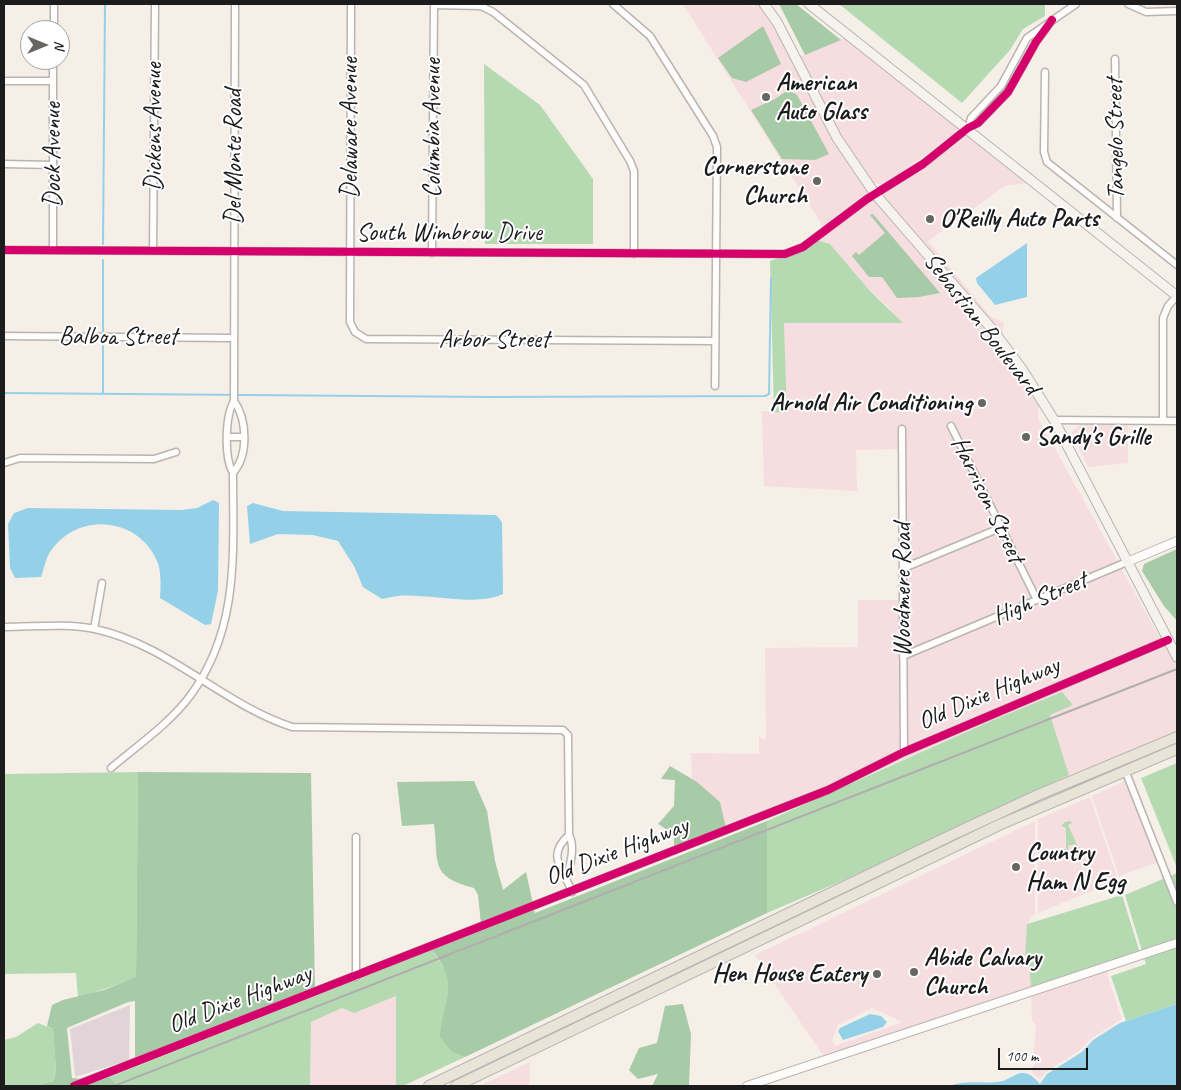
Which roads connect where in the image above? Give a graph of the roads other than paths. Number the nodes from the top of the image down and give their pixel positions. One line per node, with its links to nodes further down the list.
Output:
1 (54, 4): 12 (street)
2 (155, 4): 26 (street, Dickens Avenue)
3 (235, 4): 27 (street, Del Monte Road)
4 (351, 4): 28 (street, Delaware Avenue)
5 (434, 4): 29 (street, Columbia Avenue); 30 (street)
6 (613, 4): 31 (street)
7 (764, 4): 22 (main road, Sebastian Boulevard)
8 (809, 4): 19 (main road)
9 (1076, 4): 13 (street)
10 (1128, 4): 11 (street)
11 (1177, 11)
12 (54, 20)
13 (1052, 20): 19 (street, South Wimbrow Drive); 19 (street)
14 (1116, 59): 23 (street, Tangelo Street)
15 (53, 70): 18 (street, Dock Avenue)
16 (1045, 72): 23 (street)
17 (4, 81): 18 (street)
18 (53, 81): 21 (street, Dock Avenue)
19 (968, 128): 22 (street, South Wimbrow Drive); 33 (main road)
20 (4, 164): 21 (street)
21 (53, 165): 25 (street, Dock Avenue)
22 (875, 194): 31 (street, South Wimbrow Drive); 39 (main road, Sebastian Boulevard)
23 (1117, 218): 32 (street)
24 (4, 250): 25 (street, South Wimbrow Drive)
25 (53, 250): 26 (street, South Wimbrow Drive)
26 (153, 251): 27 (street, South Wimbrow Drive)
27 (233, 252): 28 (street, South Wimbrow Drive); 35 (street, Del Monte Road)
28 (350, 252): 29 (street, South Wimbrow Drive); 36 (street, Arbor Street)
29 (432, 253): 30 (street, South Wimbrow Drive)
30 (634, 254): 31 (street, South Wimbrow Drive)
31 (716, 255): 36 (street)
32 (1177, 266)
33 (1177, 296): 40 (street)
34 (4, 336): 35 (street, Balboa Street)
35 (233, 338): 38 (street, Del Monte Road)
36 (715, 341): 37 (street)
37 (715, 386)
38 (234, 401): 44 (street); 45 (street)
39 (1054, 420): 40 (street); 51 (main road, Sebastian Boulevard)
40 (1163, 421): 41 (street)
41 (1177, 421)
42 (951, 426): 49 (street, Harrison Street)
43 (902, 429): 52 (street, Woodmere Road)
44 (228, 437): 45 (street); 48 (street)
45 (243, 437): 48 (street)
46 (176, 452): 47 (street)
47 (4, 463)
48 (233, 473): 60 (street)
49 (1000, 528): 52 (street); 54 (street, Harrison Street)
50 (1177, 542): 51 (street, High Street)
51 (1127, 562): 54 (street, High Street); 57 (main road, Sebastian Boulevard)
52 (904, 568): 58 (street, Woodmere Road)
53 (102, 583): 56 (street)
54 (1037, 600): 58 (street, High Street)
55 (4, 627): 56 (street)
56 (94, 629): 60 (street)
57 (1168, 640): 59 (main road, Sebastian Boulevard); 63 (street, Old Dixie Highway)
58 (903, 656): 63 (street, Woodmere Road)
59 (1177, 657)
60 (200, 680): 64 (street); 70 (street)
61 (1177, 737): 66 (main road)
62 (1177, 749): 65 (main road)
63 (904, 752): 74 (street, Old Dixie Highway)
64 (111, 768)
65 (1125, 770): 68 (main road); 75 (street)
66 (1064, 784): 67 (main road); 68 (main road)
67 (1038, 795): 69 (main road); 72 (main road)
68 (1054, 801): 69 (main road)
69 (1033, 810): 76 (main road)
70 (569, 835): 73 (street); 73 (street)
71 (356, 837): 80 (street)
72 (932, 844): 76 (main road); 77 (main road)
73 (566, 876): 74 (street)
74 (572, 892): 80 (street, Old Dixie Highway)
75 (1177, 902)
76 (830, 907): 79 (main road)
77 (797, 910): 79 (main road); 81 (main road)
78 (1177, 943): 85 (street)
79 (697, 970): 84 (main road)
80 (356, 977): 82 (street, Old Dixie Highway)
81 (443, 1082): 83 (main road)
82 (74, 1086)
83 (429, 1086)
84 (456, 1086)
85 (748, 1086)

